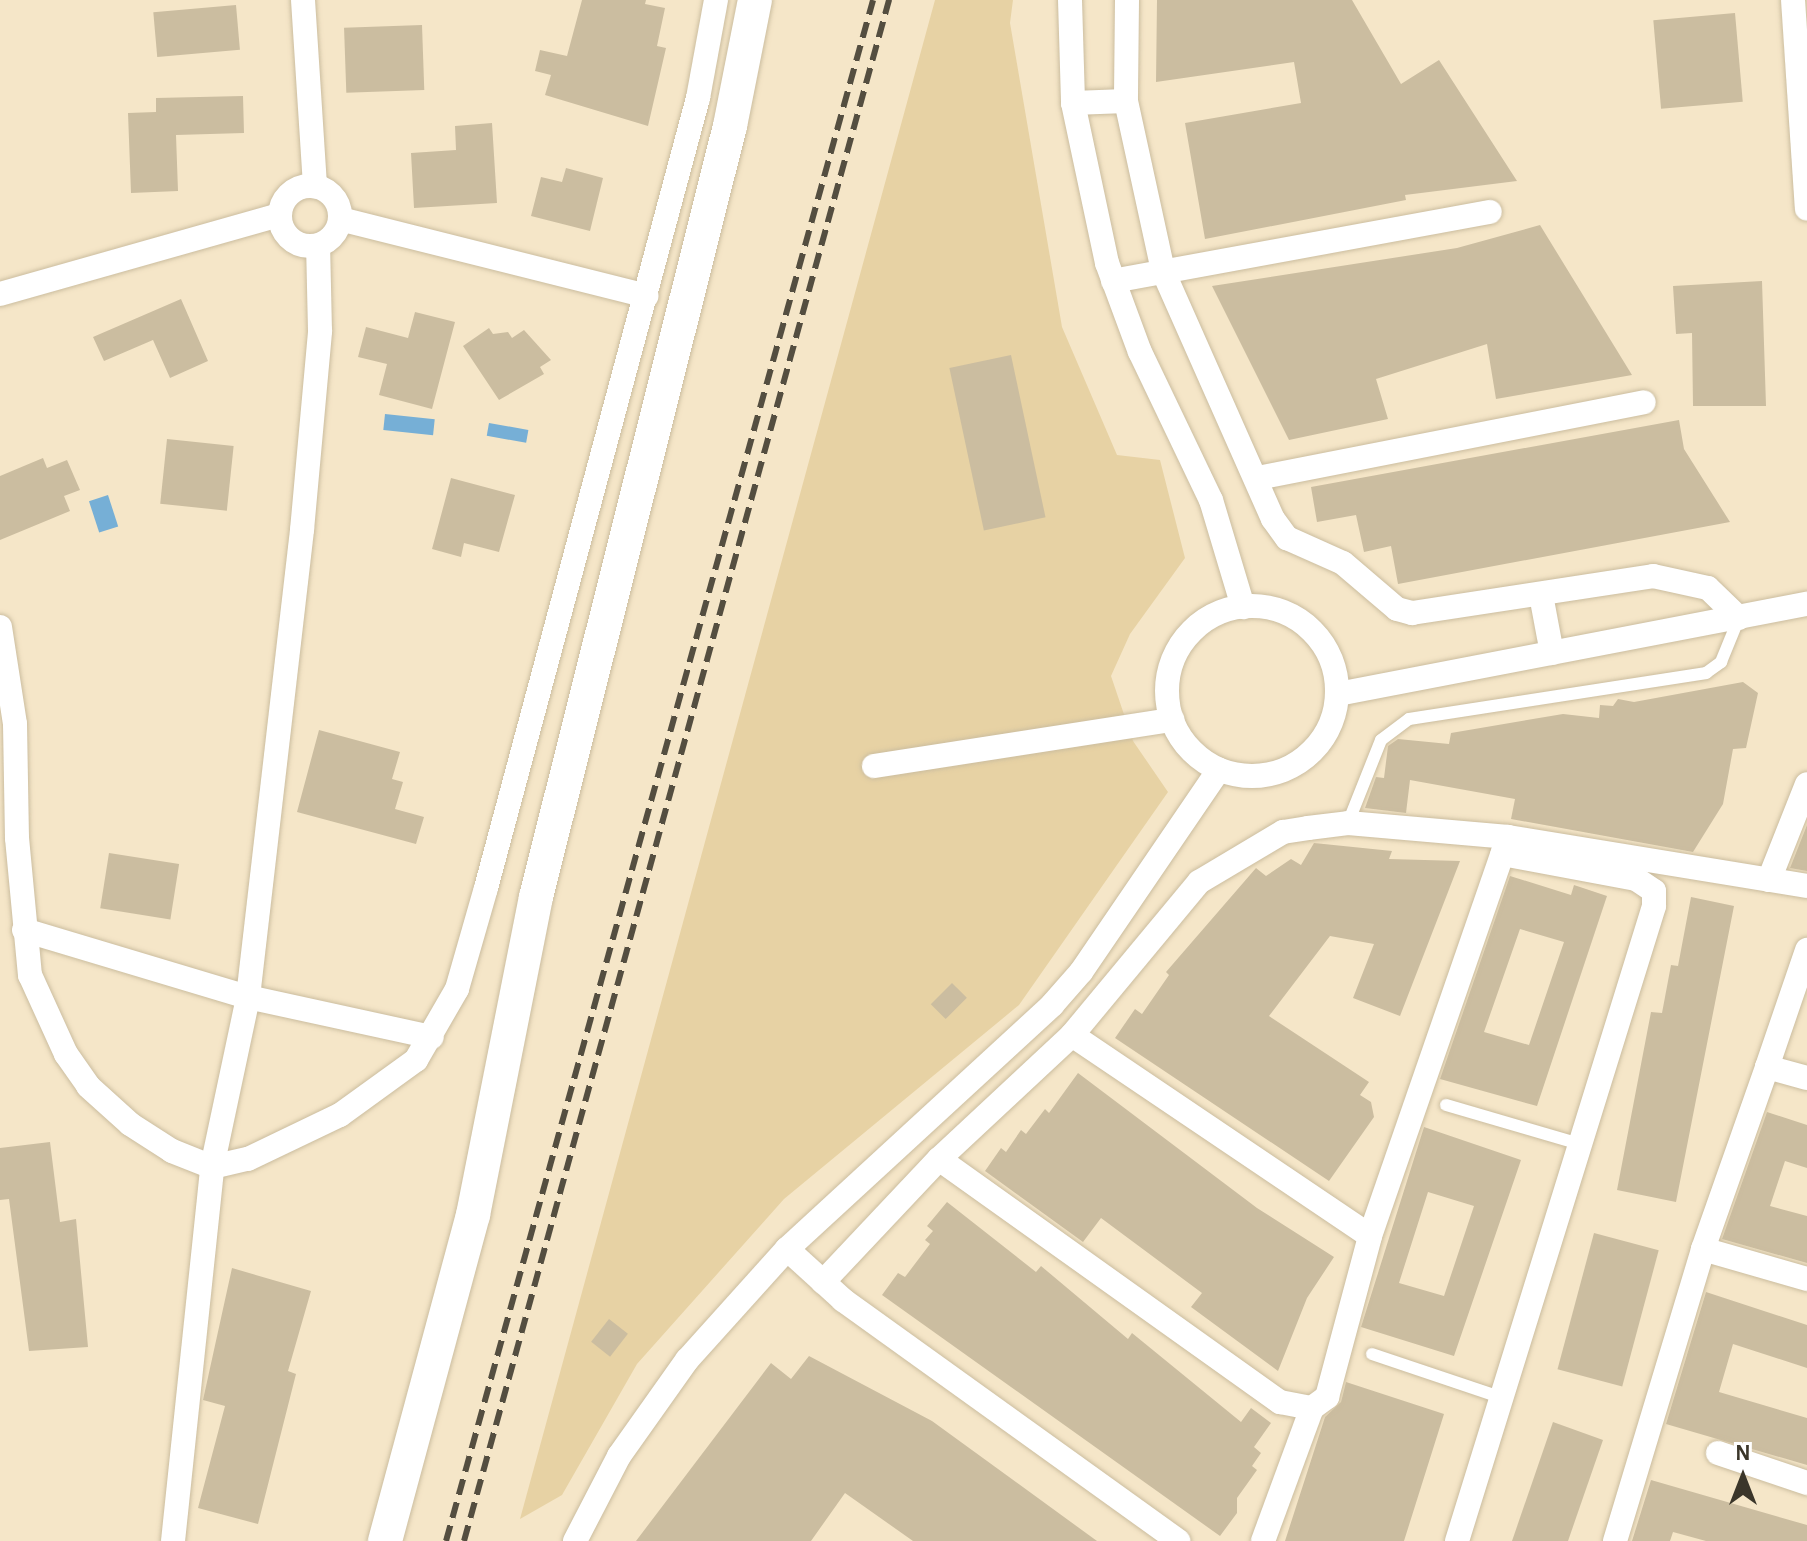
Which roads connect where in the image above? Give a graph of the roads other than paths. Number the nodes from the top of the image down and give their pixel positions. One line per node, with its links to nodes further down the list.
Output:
1 (303, 0): 9 (street)
2 (716, 0): 18 (street)
3 (755, 0): 58 (street)
4 (1070, 0): 8 (street)
5 (1127, 0): 7 (street)
6 (1793, 0): 10 (street)
7 (1126, 101): 8 (street); 15 (street)
8 (1073, 103): 16 (street)
9 (315, 187): 12 (street); 13 (street)
10 (1807, 209)
11 (1490, 212): 15 (street)
12 (280, 215): 14 (street); 17 (street)
13 (340, 219): 14 (street); 18 (street)
14 (318, 246): 38 (street)
15 (1163, 271): 16 (street); 20 (street)
16 (1113, 281): 23 (street)
17 (0, 294)
18 (646, 296): 40 (street)
19 (1644, 402): 20 (street)
20 (1258, 478): 21 (street)
21 (1541, 595): 24 (street); 26 (street)
22 (1807, 604): 24 (street)
23 (1243, 607): 27 (street); 28 (street)
24 (1739, 618): 26 (street); 32 (lane)
25 (0, 627): 36 (street)
26 (1552, 653): 27 (street)
27 (1338, 694): 30 (street)
28 (1172, 720): 29 (street); 30 (street)
29 (874, 766)
30 (1219, 770): 48 (street)
31 (1807, 784): 34 (street)
32 (1348, 823): 33 (street); 39 (street)
33 (1505, 845): 34 (street); 44 (street); 47 (street)
34 (1769, 880): 35 (street)
35 (1807, 886)
36 (24, 930): 38 (street); 46 (street)
37 (1807, 950): 41 (street)
38 (248, 997): 40 (street); 46 (street)
39 (1072, 1035): 45 (street); 47 (street)
40 (432, 1037): 46 (street)
41 (1767, 1067): 42 (street); 49 (street)
42 (1807, 1078)
43 (1446, 1105): 44 (lane)
44 (1576, 1143): 53 (street)
45 (939, 1159): 51 (street); 54 (street)
46 (212, 1167): 57 (street)
47 (1370, 1236): 54 (street)
48 (787, 1249): 51 (street); 59 (street)
49 (1703, 1249): 50 (street); 63 (street)
50 (1807, 1279)
51 (823, 1282): 60 (street)
52 (1372, 1354): 53 (lane)
53 (1500, 1397): 62 (street)
54 (1312, 1408): 61 (street)
55 (1718, 1453): 56 (street)
56 (1807, 1483)
57 (173, 1541)
58 (385, 1541)
59 (575, 1541)
60 (1178, 1541)
61 (1263, 1541)
62 (1457, 1541)
63 (1615, 1541)

